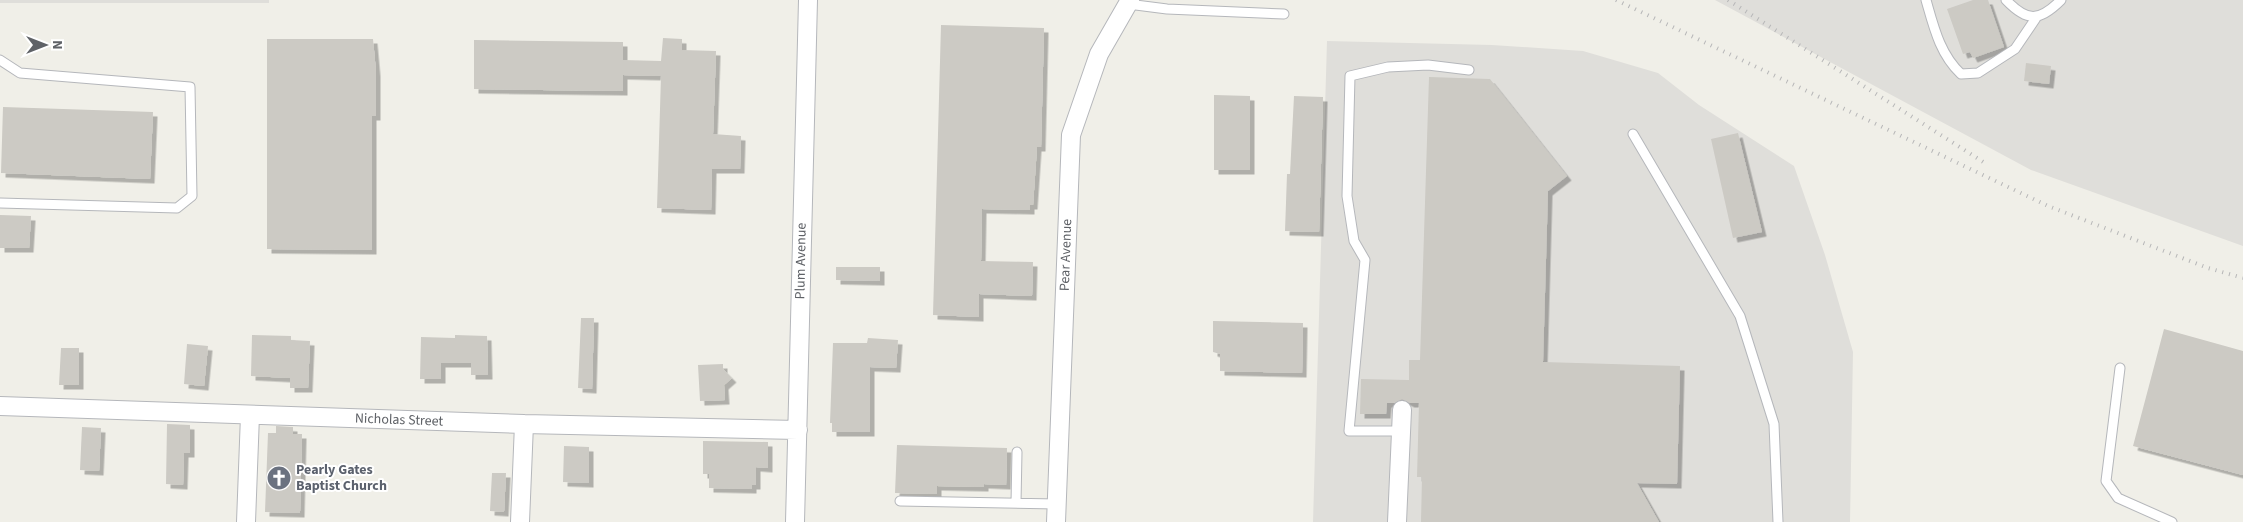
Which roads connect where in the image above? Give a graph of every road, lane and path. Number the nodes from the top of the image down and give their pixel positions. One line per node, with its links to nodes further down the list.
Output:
1 (808, 0): 17 (street, Plum Avenue)
2 (1926, 0): 7 (lane)
3 (2006, 0): 7 (lane)
4 (2061, 0): 7 (lane)
5 (1129, 2): 6 (lane); 22 (street, Pear Avenue)
6 (1284, 14)
7 (2036, 18)
8 (0, 60): 11 (lane)
9 (1469, 70): 18 (lane)
10 (1633, 134): 27 (lane)
11 (0, 203)
12 (2120, 368): 28 (lane)
13 (0, 406): 15 (street, Nicholas Street)
14 (1402, 410): 18 (street)
15 (250, 415): 16 (street, Nicholas Street); 23 (street)
16 (524, 424): 17 (street, Nicholas Street); 24 (street)
17 (798, 430): 25 (street, Plum Avenue)
18 (1401, 431): 26 (street)
19 (1017, 452): 21 (lane)
20 (900, 501): 21 (lane)
21 (1016, 504): 22 (lane)
22 (1056, 513)
23 (246, 522)
24 (520, 522)
25 (795, 522)
26 (1397, 522)
27 (1778, 522)
28 (2172, 522)

